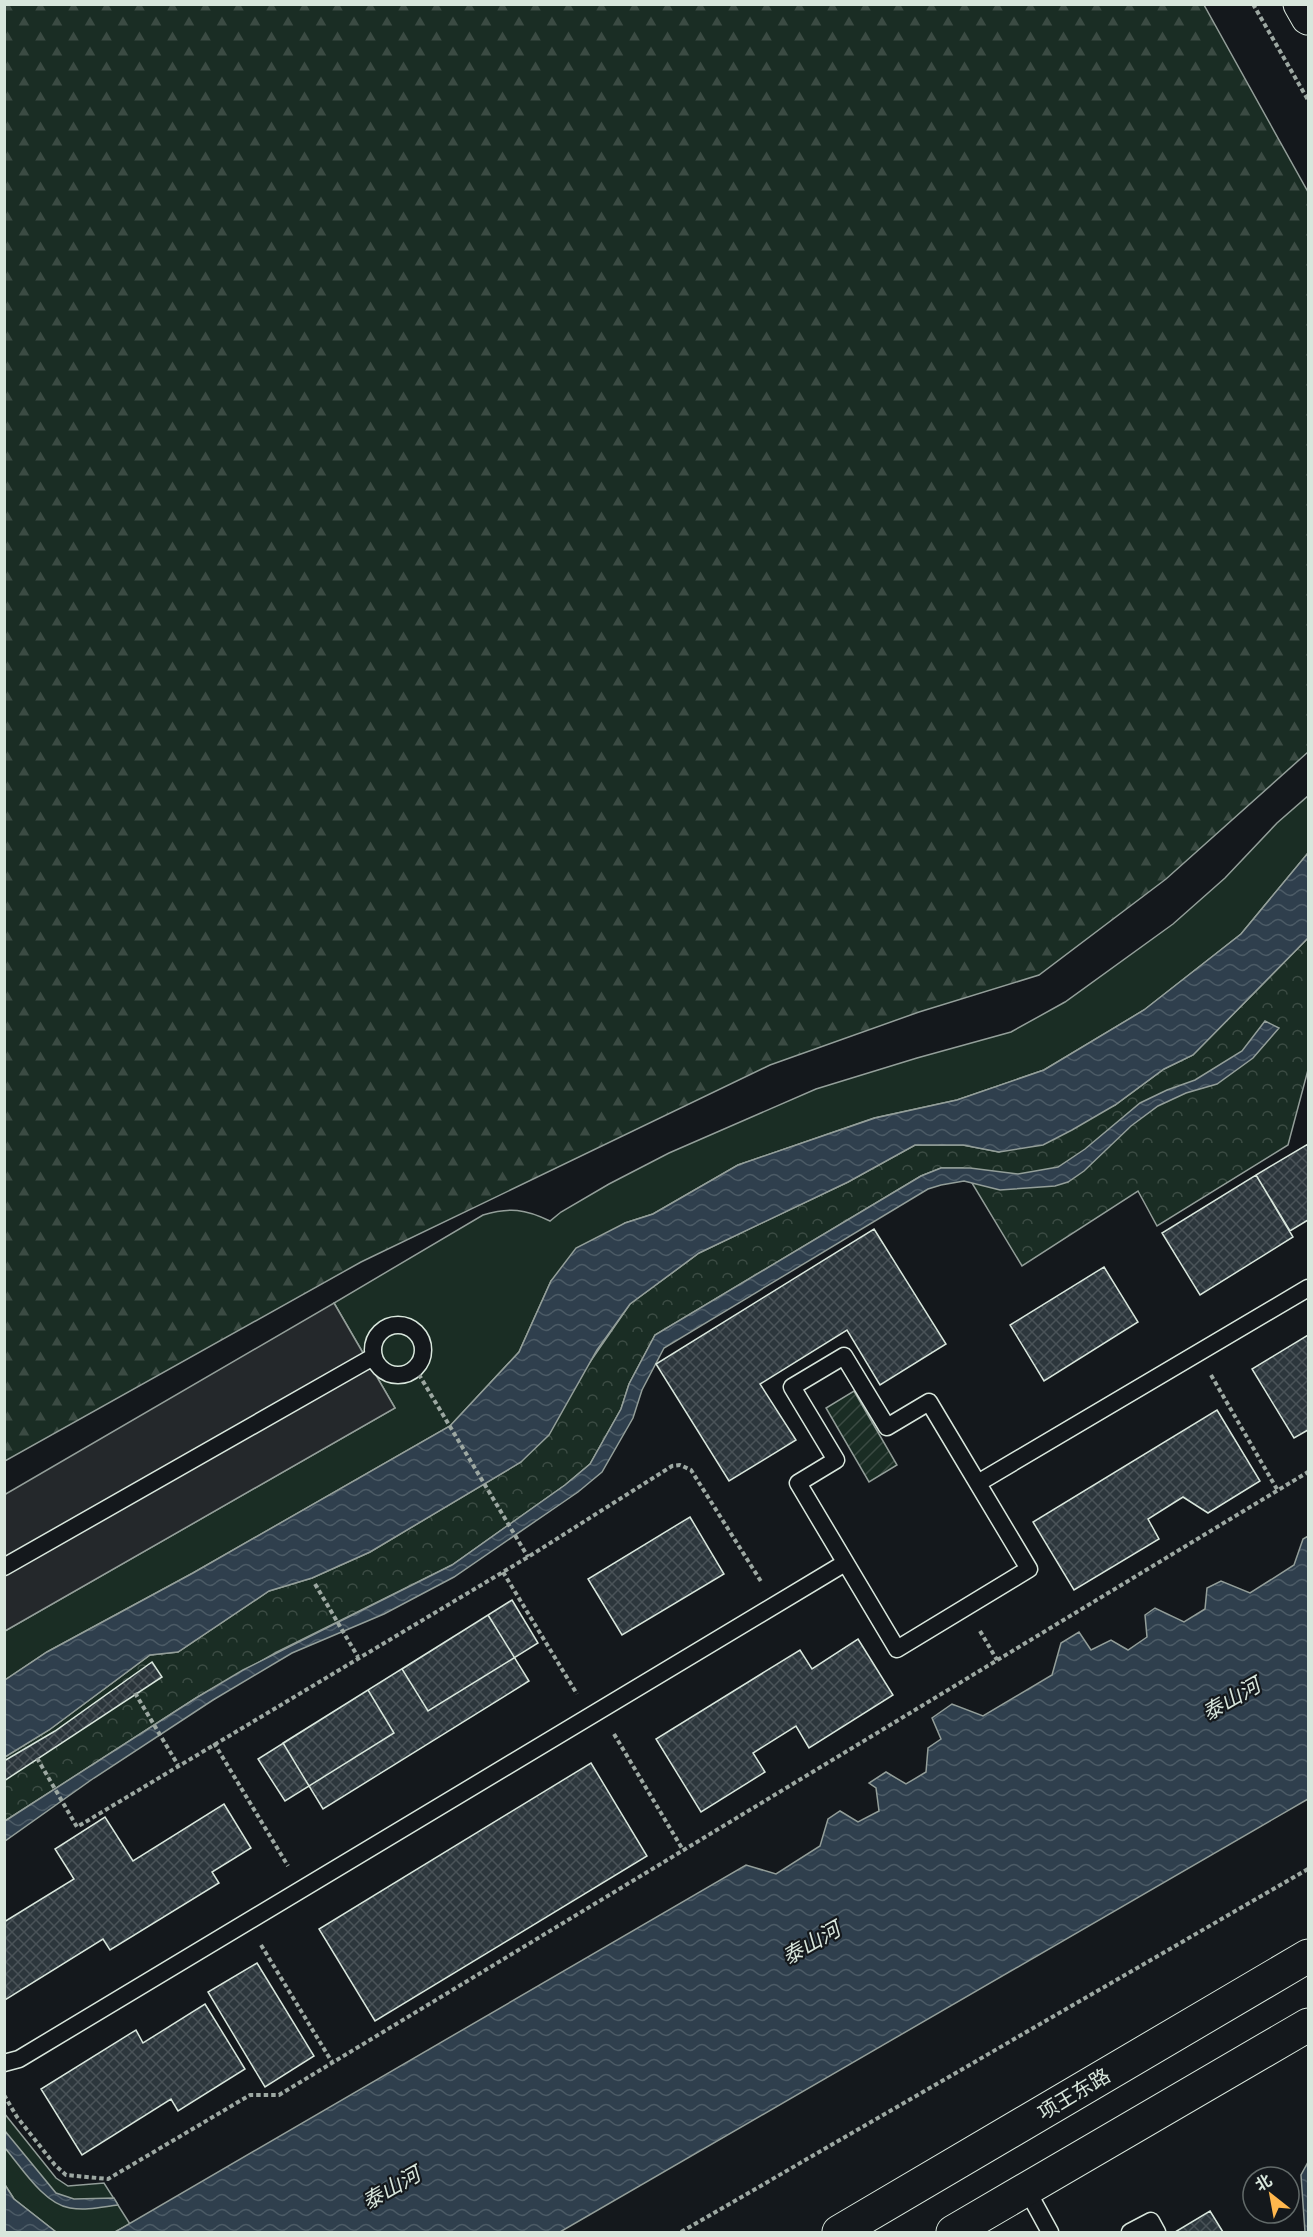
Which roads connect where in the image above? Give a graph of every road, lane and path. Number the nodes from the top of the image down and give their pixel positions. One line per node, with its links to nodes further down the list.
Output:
1 (1253, 4): 4 (path)
2 (1300, 4): 3 (main road)
3 (1308, 18)
4 (1308, 100)
5 (1308, 1288): 6 (lane)
6 (1198, 1353): 10 (lane); 11 (path)
7 (373, 1356): 8 (lane); 8 (lane); 14 (lane)
8 (415, 1368): 12 (path)
9 (1308, 1472): 11 (path)
10 (978, 1483): 13 (lane); 18 (lane)
11 (1278, 1491): 20 (path)
12 (528, 1557): 15 (path); 17 (path)
13 (845, 1563): 17 (lane); 18 (lane)
14 (4, 1567)
15 (503, 1572): 19 (path); 22 (path)
16 (315, 1584): 19 (path)
17 (775, 1605): 22 (lane)
18 (966, 1608): 20 (path)
19 (358, 1658): 23 (path)
20 (998, 1660): 26 (path)
21 (135, 1693): 25 (path)
22 (595, 1713): 26 (path); 28 (lane)
23 (214, 1743): 25 (path); 28 (path)
24 (37, 1758): 25 (path)
25 (178, 1765)
26 (683, 1850): 33 (path)
27 (1308, 1869): 36 (path)
28 (302, 1889): 29 (lane)
29 (247, 1922): 32 (lane); 33 (path)
30 (1308, 1956): 37 (main road, 项王东路)
31 (1308, 2025): 35 (main road)
32 (12, 2061)
33 (332, 2062): 34 (path)
34 (4, 2095)
35 (1027, 2190): 38 (main road); 39 (lane)
36 (681, 2232)
37 (839, 2232)
38 (953, 2232)
39 (1050, 2232)
40 (1130, 2232): 41 (lane)
41 (1157, 2232)

